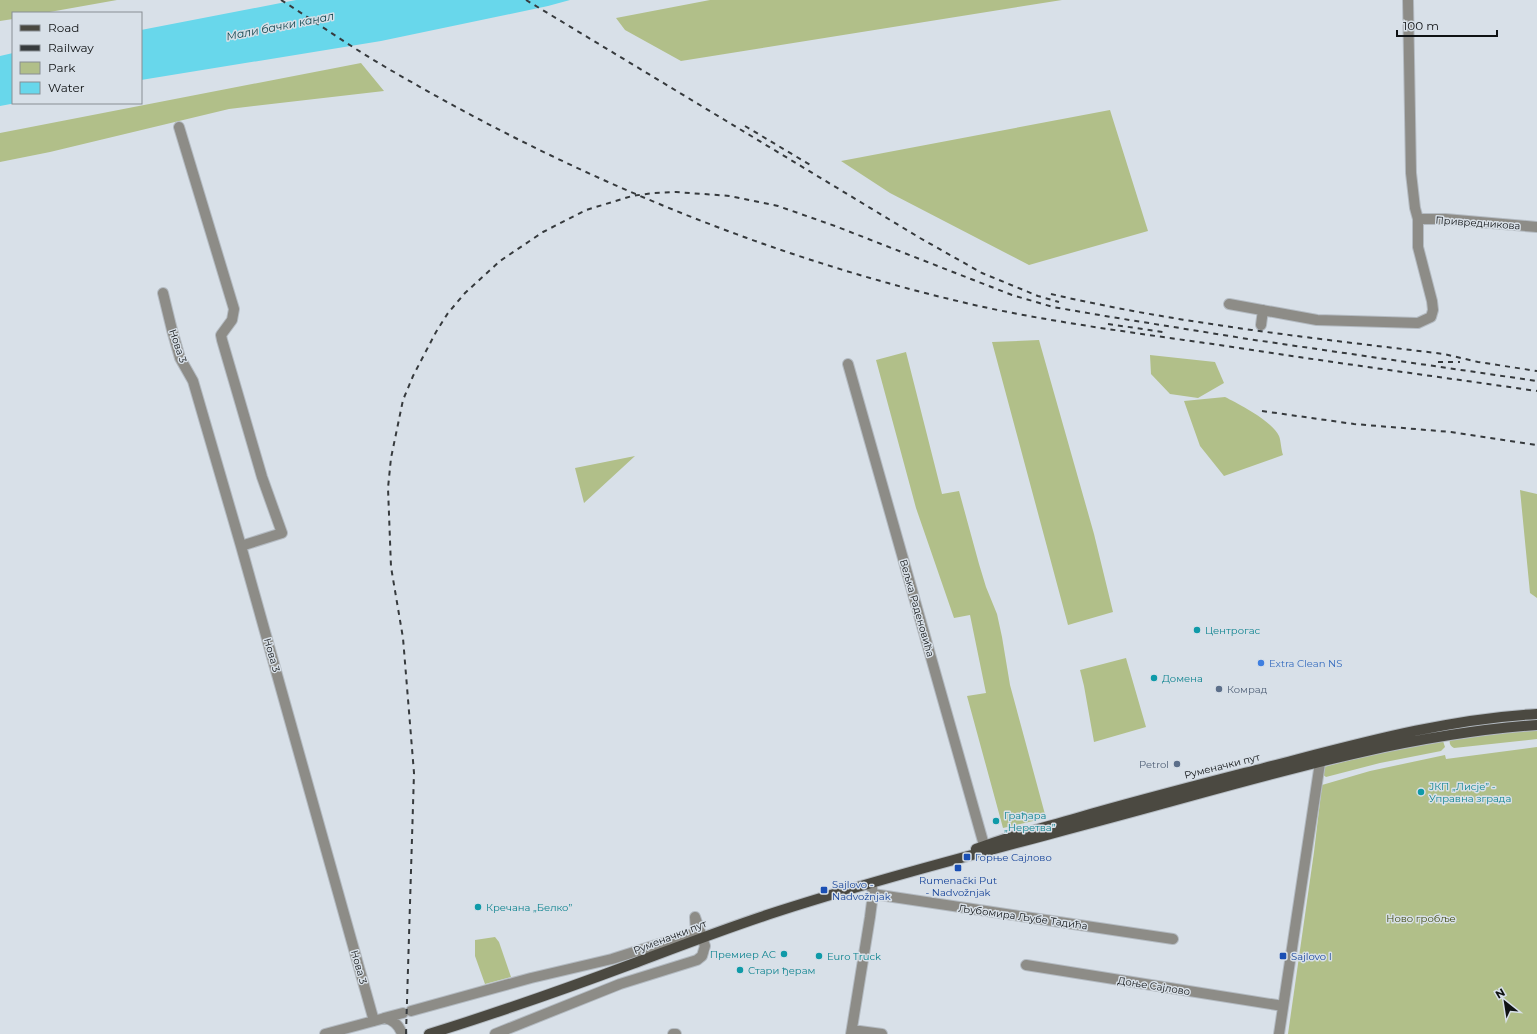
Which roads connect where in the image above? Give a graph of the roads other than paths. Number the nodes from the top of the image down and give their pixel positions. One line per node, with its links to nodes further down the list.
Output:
1 (1408, 0): 3 (street)
2 (179, 127): 10 (street)
3 (1418, 219): 4 (street, Привредникова); 7 (street)
4 (1537, 227)
5 (163, 293): 10 (street, Нова 3)
6 (1229, 304): 7 (street)
7 (1263, 310): 8 (street)
8 (1261, 325)
9 (848, 364): 15 (street, Вељка Раденовића)
10 (241, 546): 22 (street, Нова 3)
11 (1537, 714): 14 (main road, Руменачки пут)
12 (1537, 725): 13 (main road, Руменачки пут)
13 (1320, 763): 14 (main road, Руменачки пут); 21 (street)
14 (1018, 839): 15 (main road, Руменачки пут)
15 (985, 849): 16 (main road, Руменачки пут)
16 (871, 883): 17 (street); 18 (main road, Руменачки пут)
17 (873, 894): 19 (street, Љубомира Љубе Тадића); 23 (street)
18 (702, 938): 22 (street); 26 (main road, Руменачки пут); 27 (street)
19 (1173, 939)
20 (1026, 965): 21 (street, Доње Сајлово)
21 (1283, 1006): 29 (street)
22 (378, 1020): 24 (street); 25 (street)
23 (852, 1032): 28 (street)
24 (325, 1034)
25 (402, 1034)
26 (430, 1034)
27 (495, 1034)
28 (882, 1034)
29 (1279, 1034)

